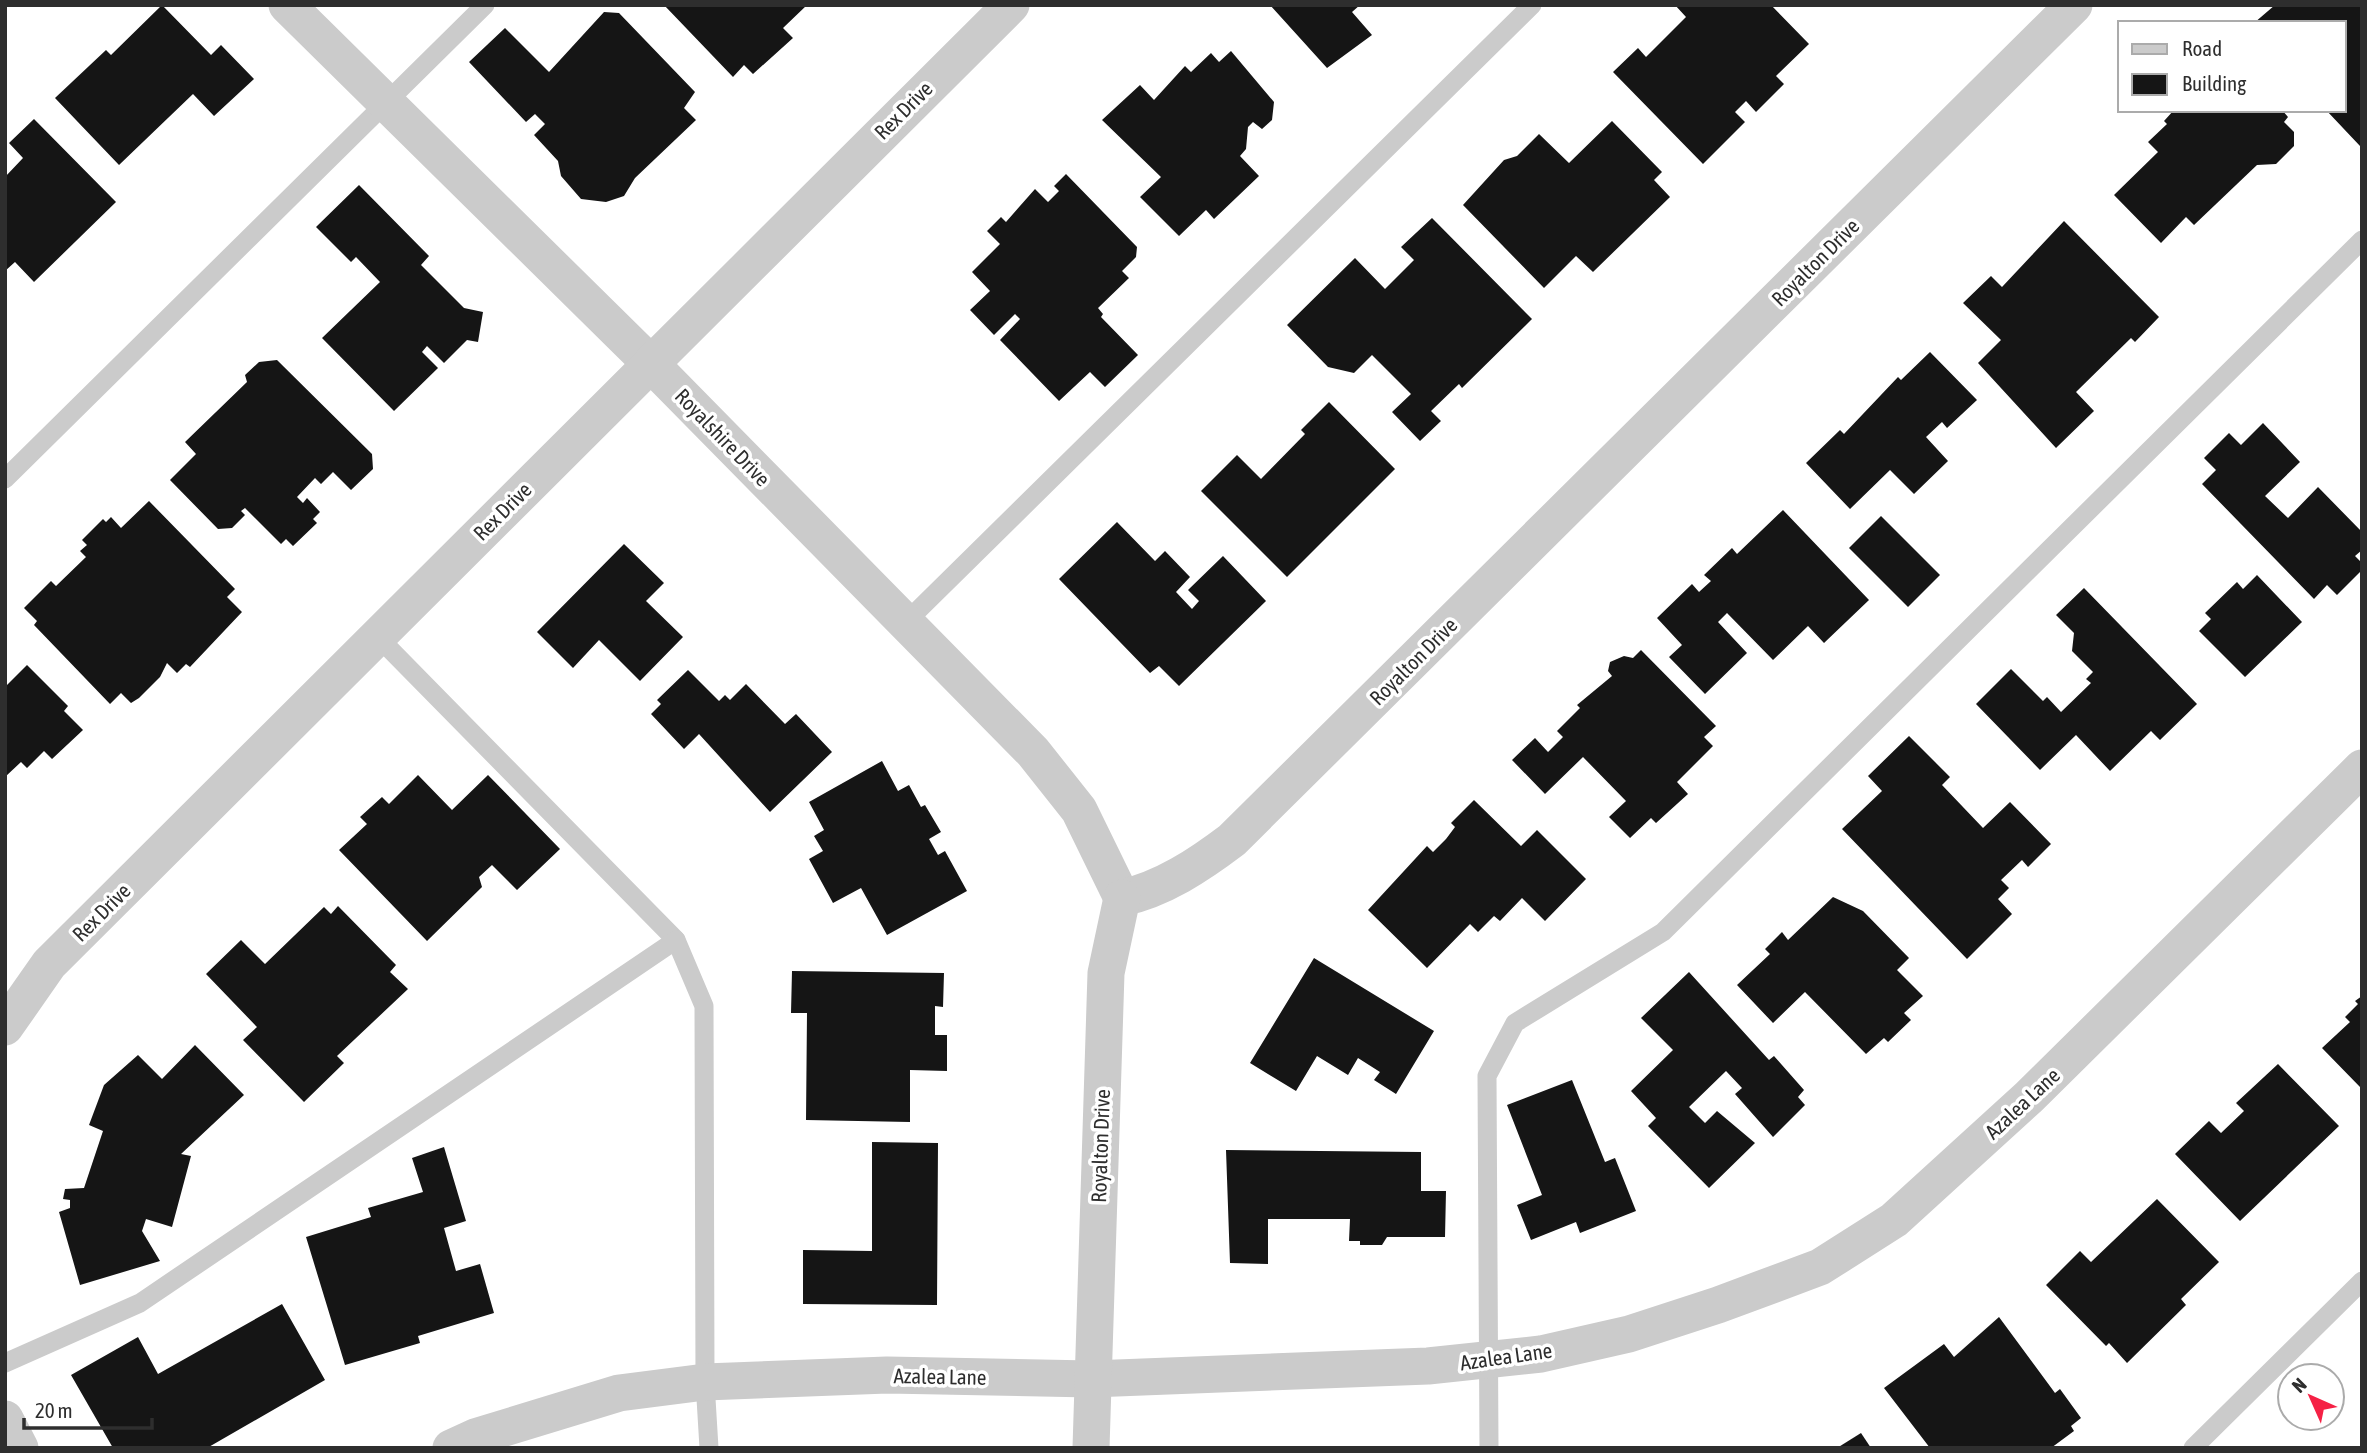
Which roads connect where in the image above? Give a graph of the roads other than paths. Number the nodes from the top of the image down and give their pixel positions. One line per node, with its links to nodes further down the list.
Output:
1 (287, 5): 6 (street, Royalshire Drive)
2 (485, 5): 6 (lane)
3 (1011, 5): 8 (street, Rex Drive)
4 (1532, 5): 10 (lane)
5 (2074, 5): 13 (street, Royalton Drive)
6 (386, 103): 8 (street, Royalshire Drive); 9 (lane)
7 (2362, 240): 17 (lane)
8 (650, 363): 10 (street, Royalshire Drive); 11 (street, Rex Drive)
9 (5, 479)
10 (905, 623): 13 (street, Royalshire Drive)
11 (377, 636): 14 (lane); 15 (street, Rex Drive)
12 (2362, 768): 17 (street, Azalea Lane)
13 (1122, 898): 19 (street, Royalton Drive)
14 (676, 940): 18 (lane); 20 (lane)
15 (5, 1027)
16 (2362, 1281): 27 (lane)
17 (1490, 1359): 19 (street, Azalea Lane); 26 (lane)
18 (5, 1363)
19 (1091, 1379): 20 (street, Azalea Lane); 25 (street, Royalton Drive)
20 (705, 1382): 23 (street, Azalea Lane); 24 (lane)
21 (5, 1419): 22 (street)
22 (20, 1448)
23 (451, 1448)
24 (709, 1448)
25 (1091, 1448)
26 (1489, 1448)
27 (2193, 1448)

